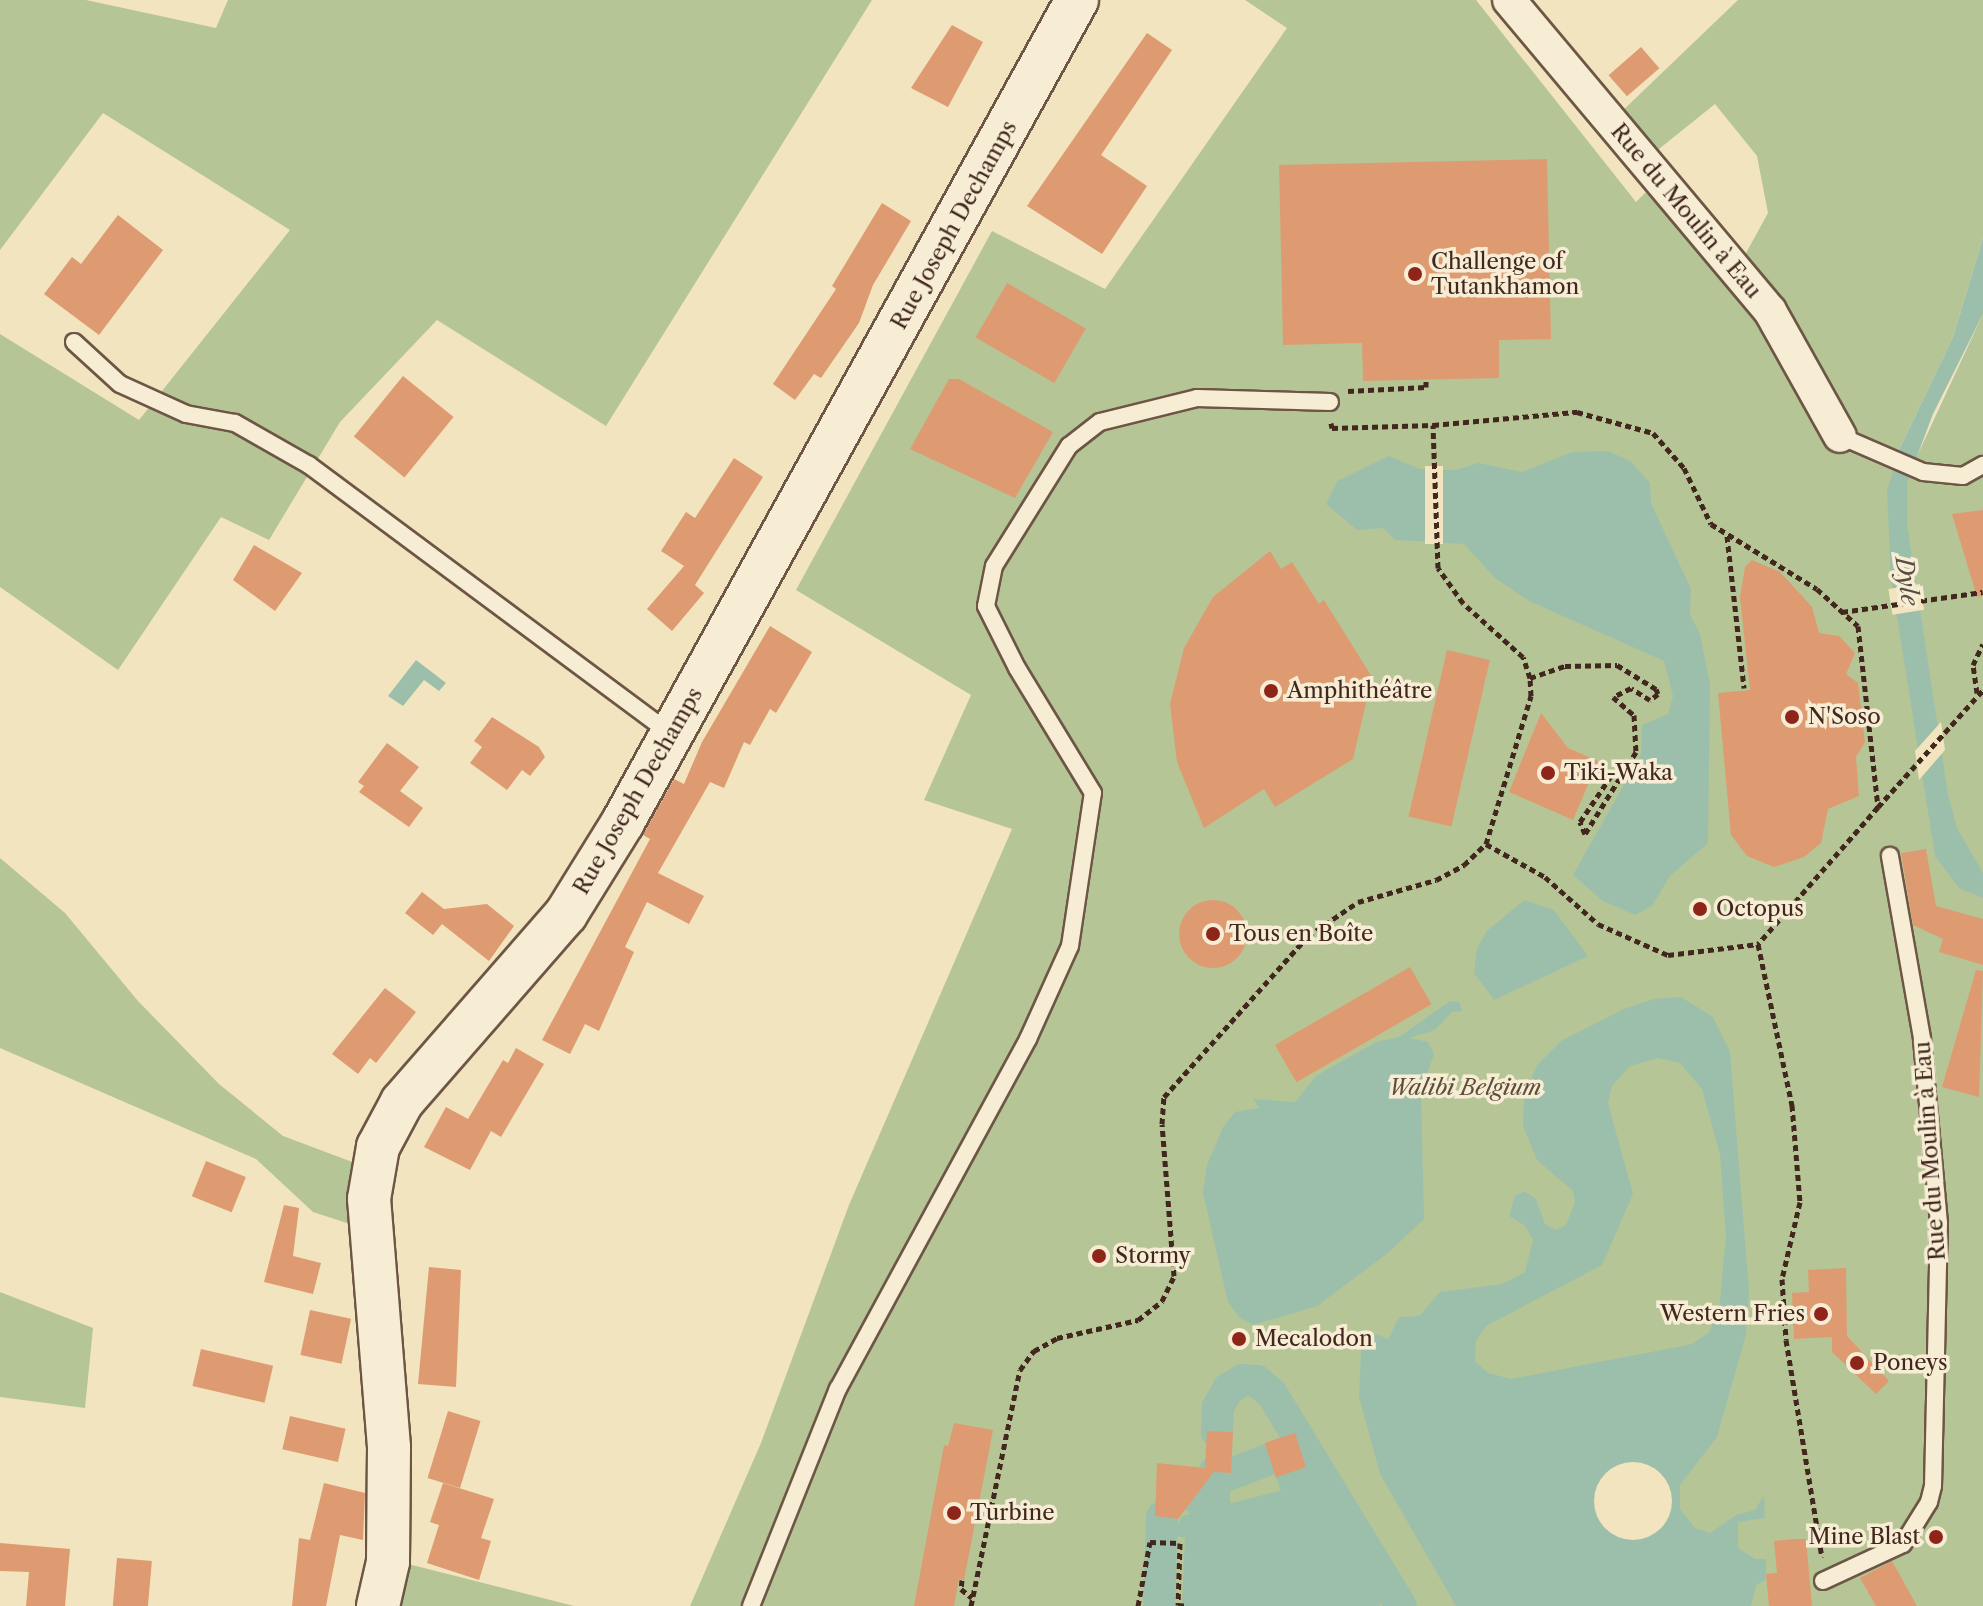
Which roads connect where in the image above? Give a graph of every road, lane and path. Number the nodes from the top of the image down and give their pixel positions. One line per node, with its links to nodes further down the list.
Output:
1 (1077, 0): 16 (street, Rue Joseph Dechamps)
2 (1509, 0): 7 (street, Rue du Moulin à Eau)
3 (74, 342): 16 (lane)
4 (1426, 379): 5 (path)
5 (1330, 402): 6 (path); 28 (lane)
6 (1433, 425): 9 (path); 13 (path)
7 (1848, 442): 8 (lane)
8 (1983, 465)
9 (1727, 536): 11 (path); 14 (path)
10 (1983, 592): 11 (path)
11 (1842, 612): 20 (path)
12 (1983, 644): 15 (path)
13 (1530, 678): 19 (path); 21 (path)
14 (1744, 688)
15 (1980, 691): 20 (path)
16 (672, 734): 27 (street, Rue Joseph Dechamps)
17 (1593, 768): 18 (path)
18 (1611, 776): 19 (path); 19 (path)
19 (1620, 781)
20 (1878, 807): 23 (path)
21 (1486, 844): 23 (path); 26 (path)
22 (1890, 856): 25 (lane, Rue du Moulin à Eau)
23 (1758, 944): 25 (path)
24 (962, 1580): 26 (path)
25 (1823, 1581)
26 (972, 1598): 29 (path)
27 (378, 1606)
28 (751, 1606)
29 (971, 1606)
30 (1138, 1606): 31 (path)
31 (1188, 1606)

